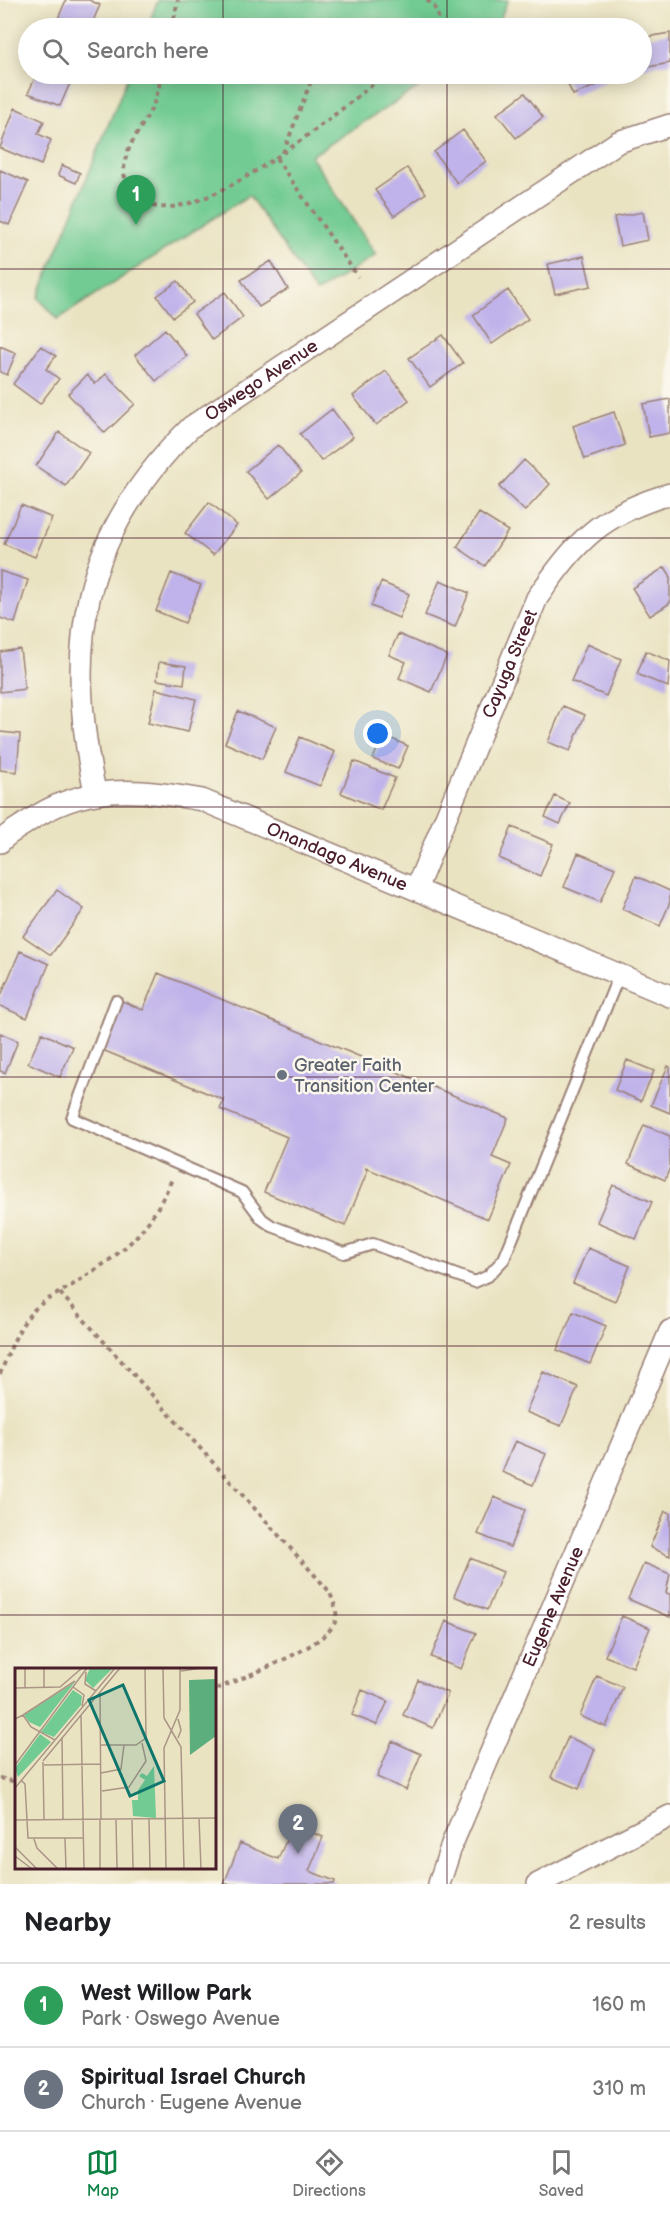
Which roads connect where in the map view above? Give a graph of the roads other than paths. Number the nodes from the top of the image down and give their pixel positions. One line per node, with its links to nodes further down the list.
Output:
1 (670, 125): 3 (street, Oswego Avenue)
2 (670, 494): 5 (street, Cayuga Street)
3 (95, 792): 4 (street, Onandago Avenue); 5 (street, Onandago Avenue)
4 (0, 842)
5 (416, 890): 6 (street, Onandago Avenue)
6 (619, 975): 7 (street, Onandago Avenue); 8 (lane)
7 (670, 996)
8 (116, 1002)
9 (670, 1331): 11 (street, Eugene Avenue)
10 (670, 1816): 12 (street)
11 (439, 1884)
12 (538, 1884)

